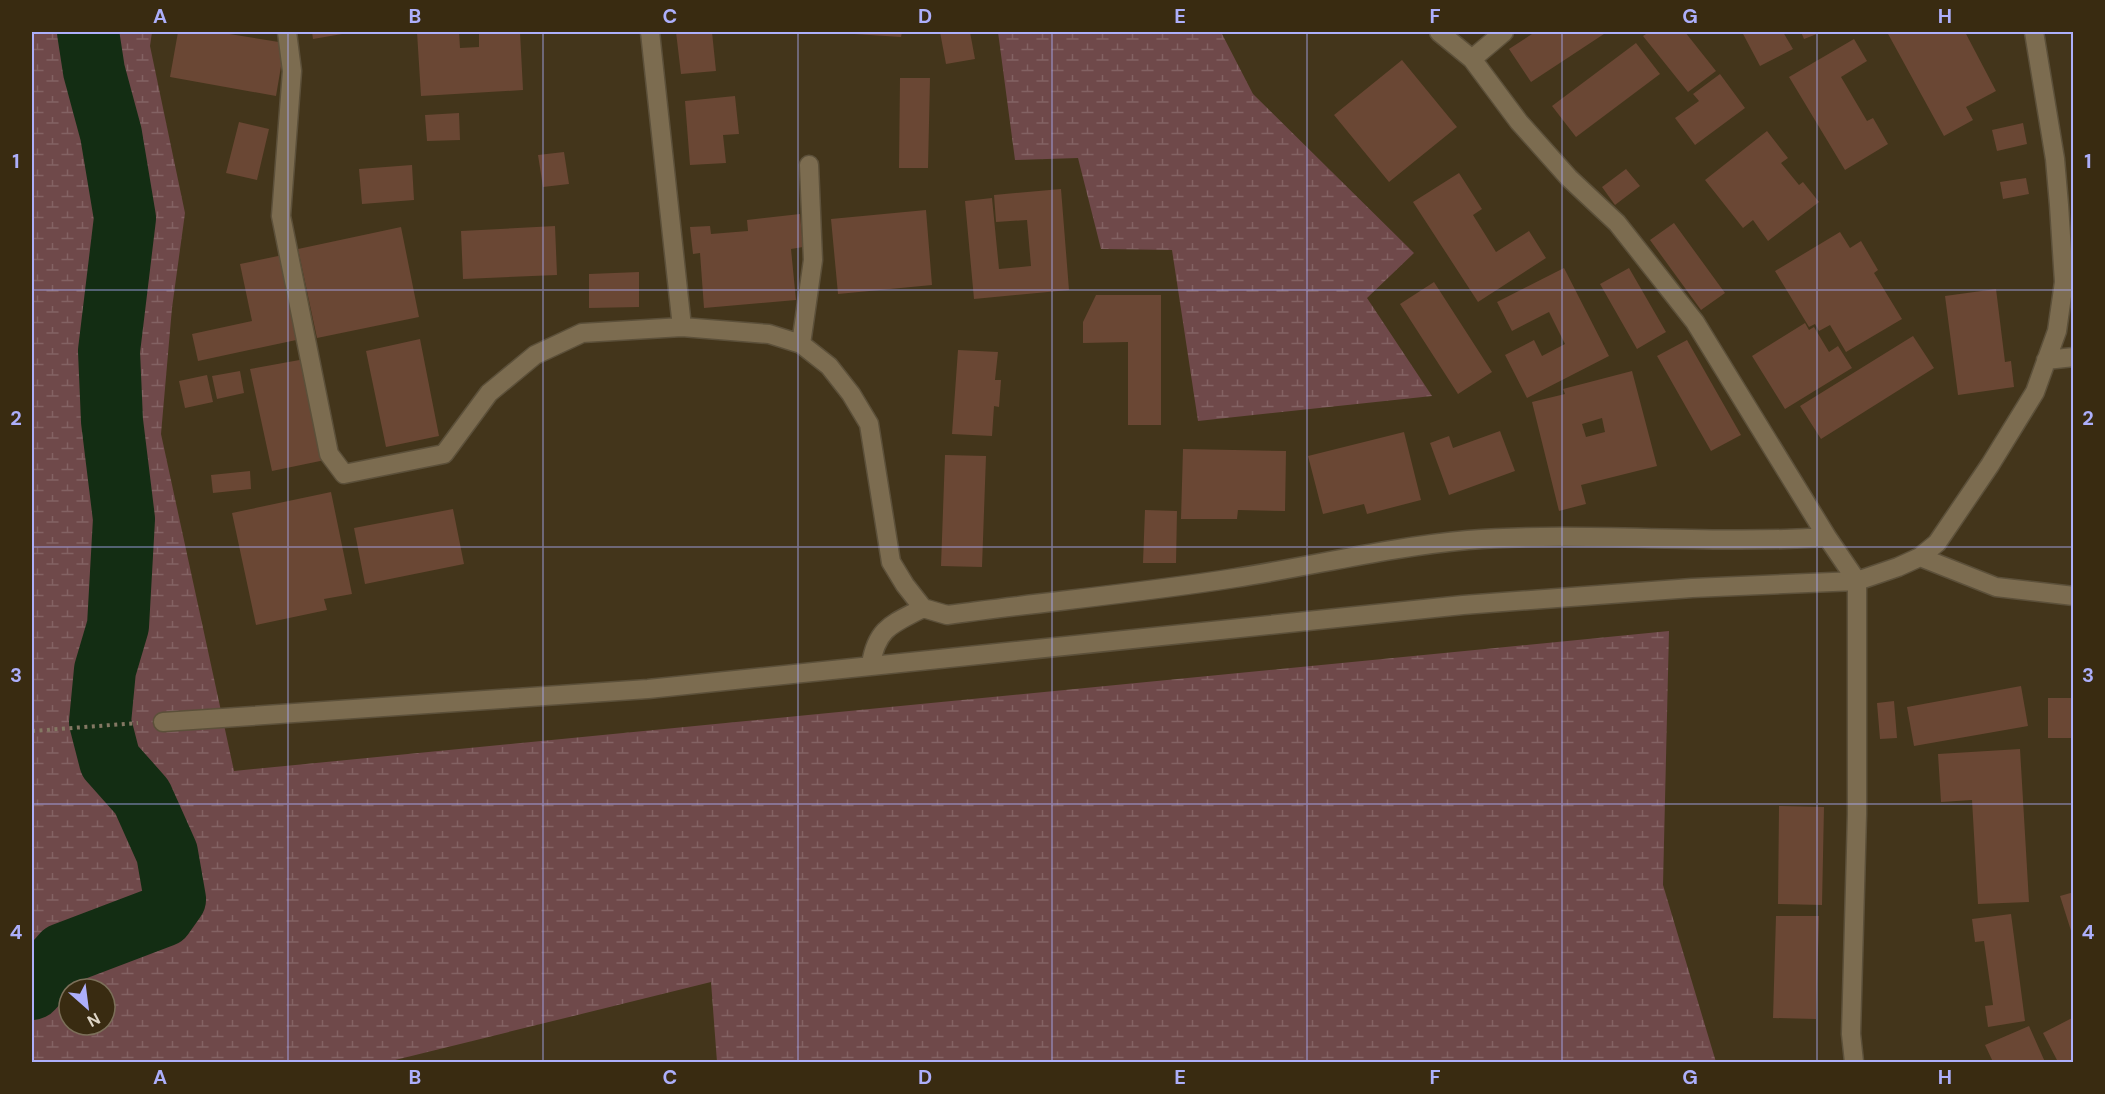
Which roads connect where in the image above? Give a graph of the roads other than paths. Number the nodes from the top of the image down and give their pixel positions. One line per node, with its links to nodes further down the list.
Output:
1 (287, 32): 8 (street)
2 (650, 32): 8 (street)
3 (1439, 32): 6 (street)
4 (1504, 32): 6 (street)
5 (2034, 32): 11 (street)
6 (1472, 59): 12 (street)
7 (809, 165): 9 (street)
8 (682, 327): 9 (street)
9 (801, 344): 16 (street)
10 (2073, 357): 11 (street)
11 (2046, 360): 13 (street)
12 (1827, 537): 14 (street); 16 (street)
13 (1920, 557): 14 (street); 15 (street)
14 (1857, 581): 17 (street); 19 (street)
15 (2073, 596)
16 (923, 608): 17 (street)
17 (872, 664): 18 (street)
18 (163, 722)
19 (1854, 1062)

